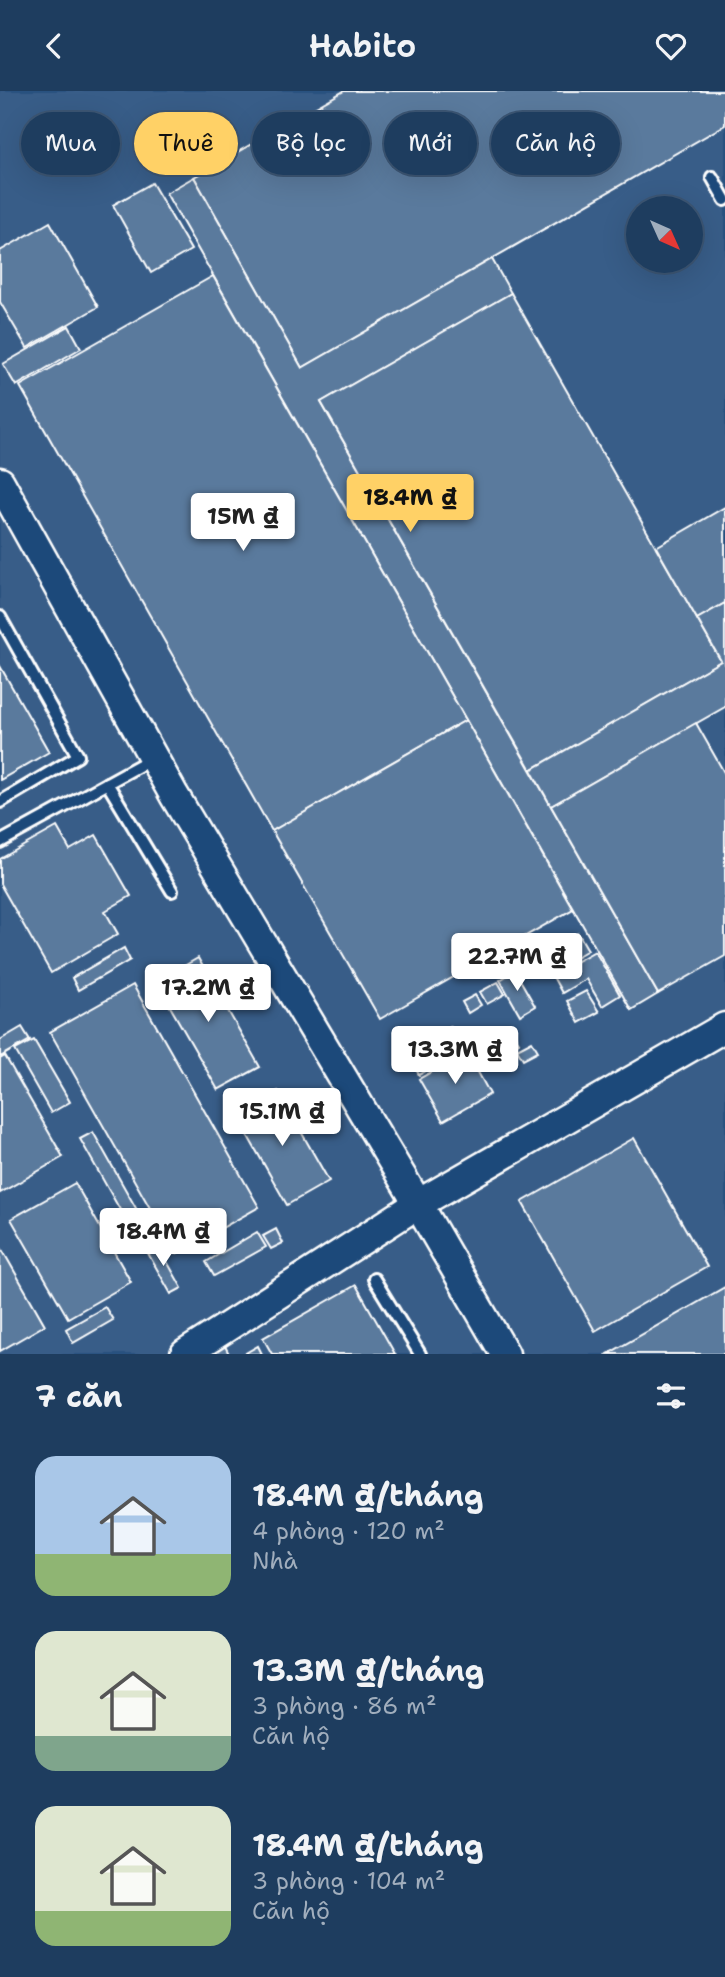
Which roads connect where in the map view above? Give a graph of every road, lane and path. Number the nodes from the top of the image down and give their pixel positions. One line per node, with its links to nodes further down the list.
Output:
1 (712, 177): 2 (lane)
2 (725, 200)
3 (0, 482): 5 (street)
4 (0, 617): 7 (lane)
5 (153, 758): 6 (lane); 11 (street)
6 (107, 783): 8 (lane); 9 (lane)
7 (0, 802)
8 (0, 842)
9 (172, 891)
10 (725, 1027): 11 (street)
11 (418, 1204): 13 (street); 14 (street)
12 (374, 1279): 15 (lane)
13 (499, 1352)
14 (185, 1354)
15 (420, 1354)

